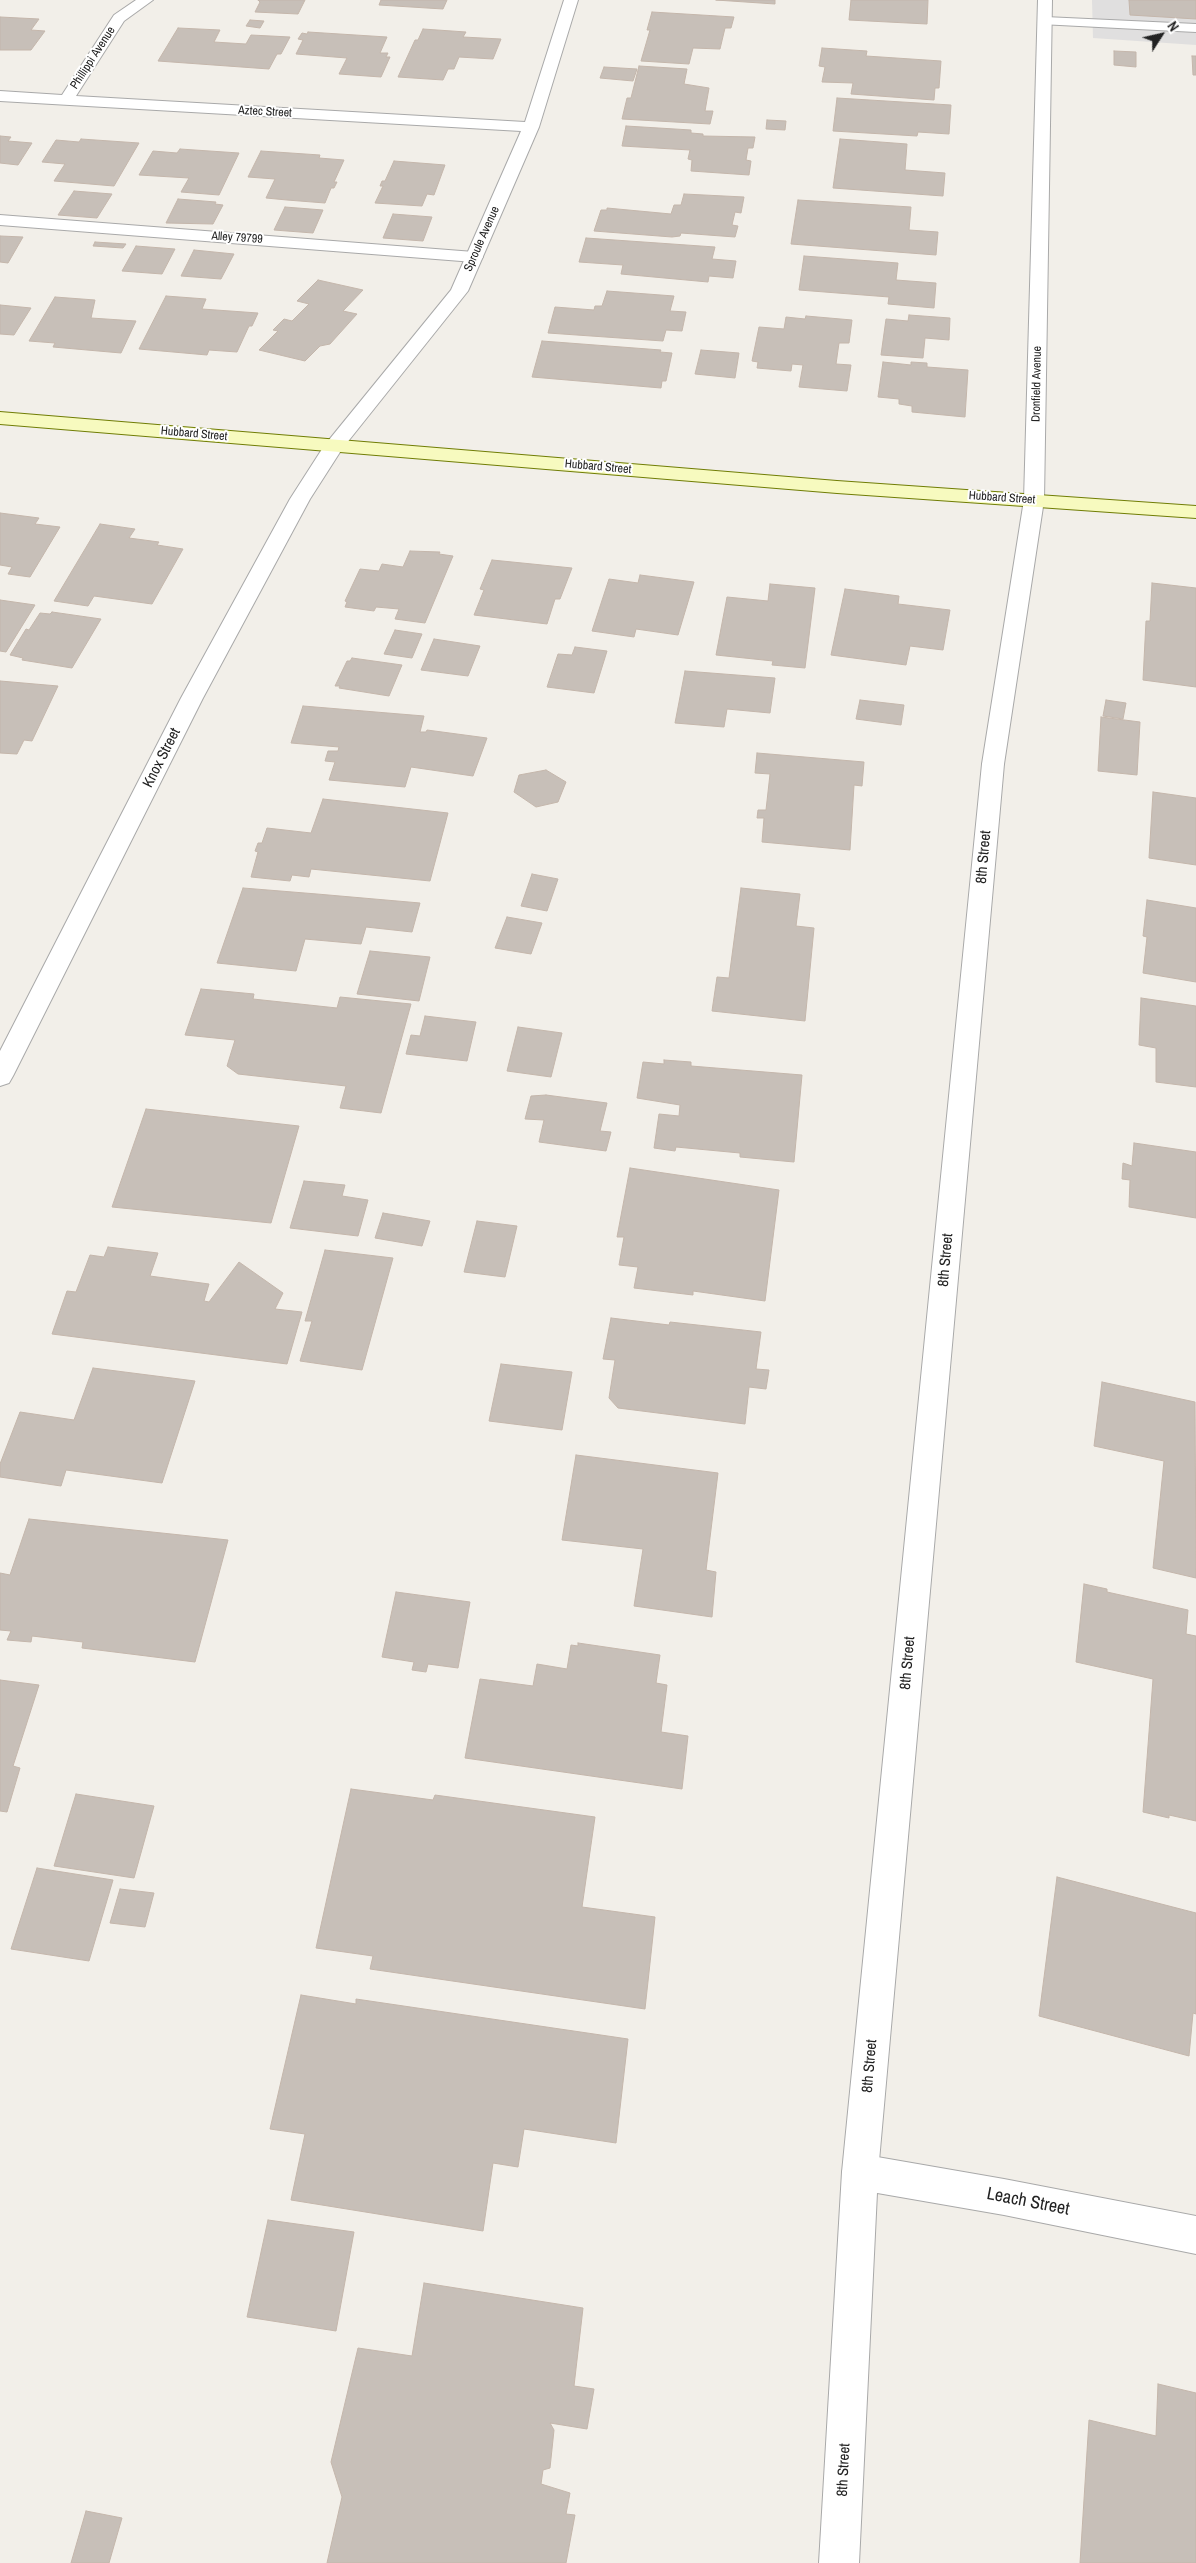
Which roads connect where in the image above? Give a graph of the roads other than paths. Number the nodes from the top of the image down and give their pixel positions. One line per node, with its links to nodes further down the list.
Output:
1 (146, 0): 7 (street, Phillippi Avenue)
2 (571, 0): 8 (street, Sproule Avenue)
3 (1045, 0): 4 (street, Dronfield Avenue)
4 (1045, 21): 5 (street); 13 (street, Dronfield Avenue)
5 (1196, 28)
6 (0, 96): 7 (street, Aztec Street)
7 (66, 100): 8 (street, Aztec Street)
8 (531, 128): 10 (street, Sproule Avenue)
9 (0, 220): 10 (street, Alley 79799)
10 (474, 256): 12 (street, Sproule Avenue)
11 (0, 418): 12 (main road, Hubbard Street)
12 (334, 446): 13 (main road, Hubbard Street); 16 (street, Knox Street)
13 (1034, 500): 14 (main road, Hubbard Street); 15 (street, Dronfield Avenue)
14 (1196, 512)
15 (993, 764): 17 (street, 8th Street)
16 (0, 1076)
17 (860, 2172): 18 (street, Leach Street); 19 (street, 8th Street)
18 (1196, 2235)
19 (838, 2563)

